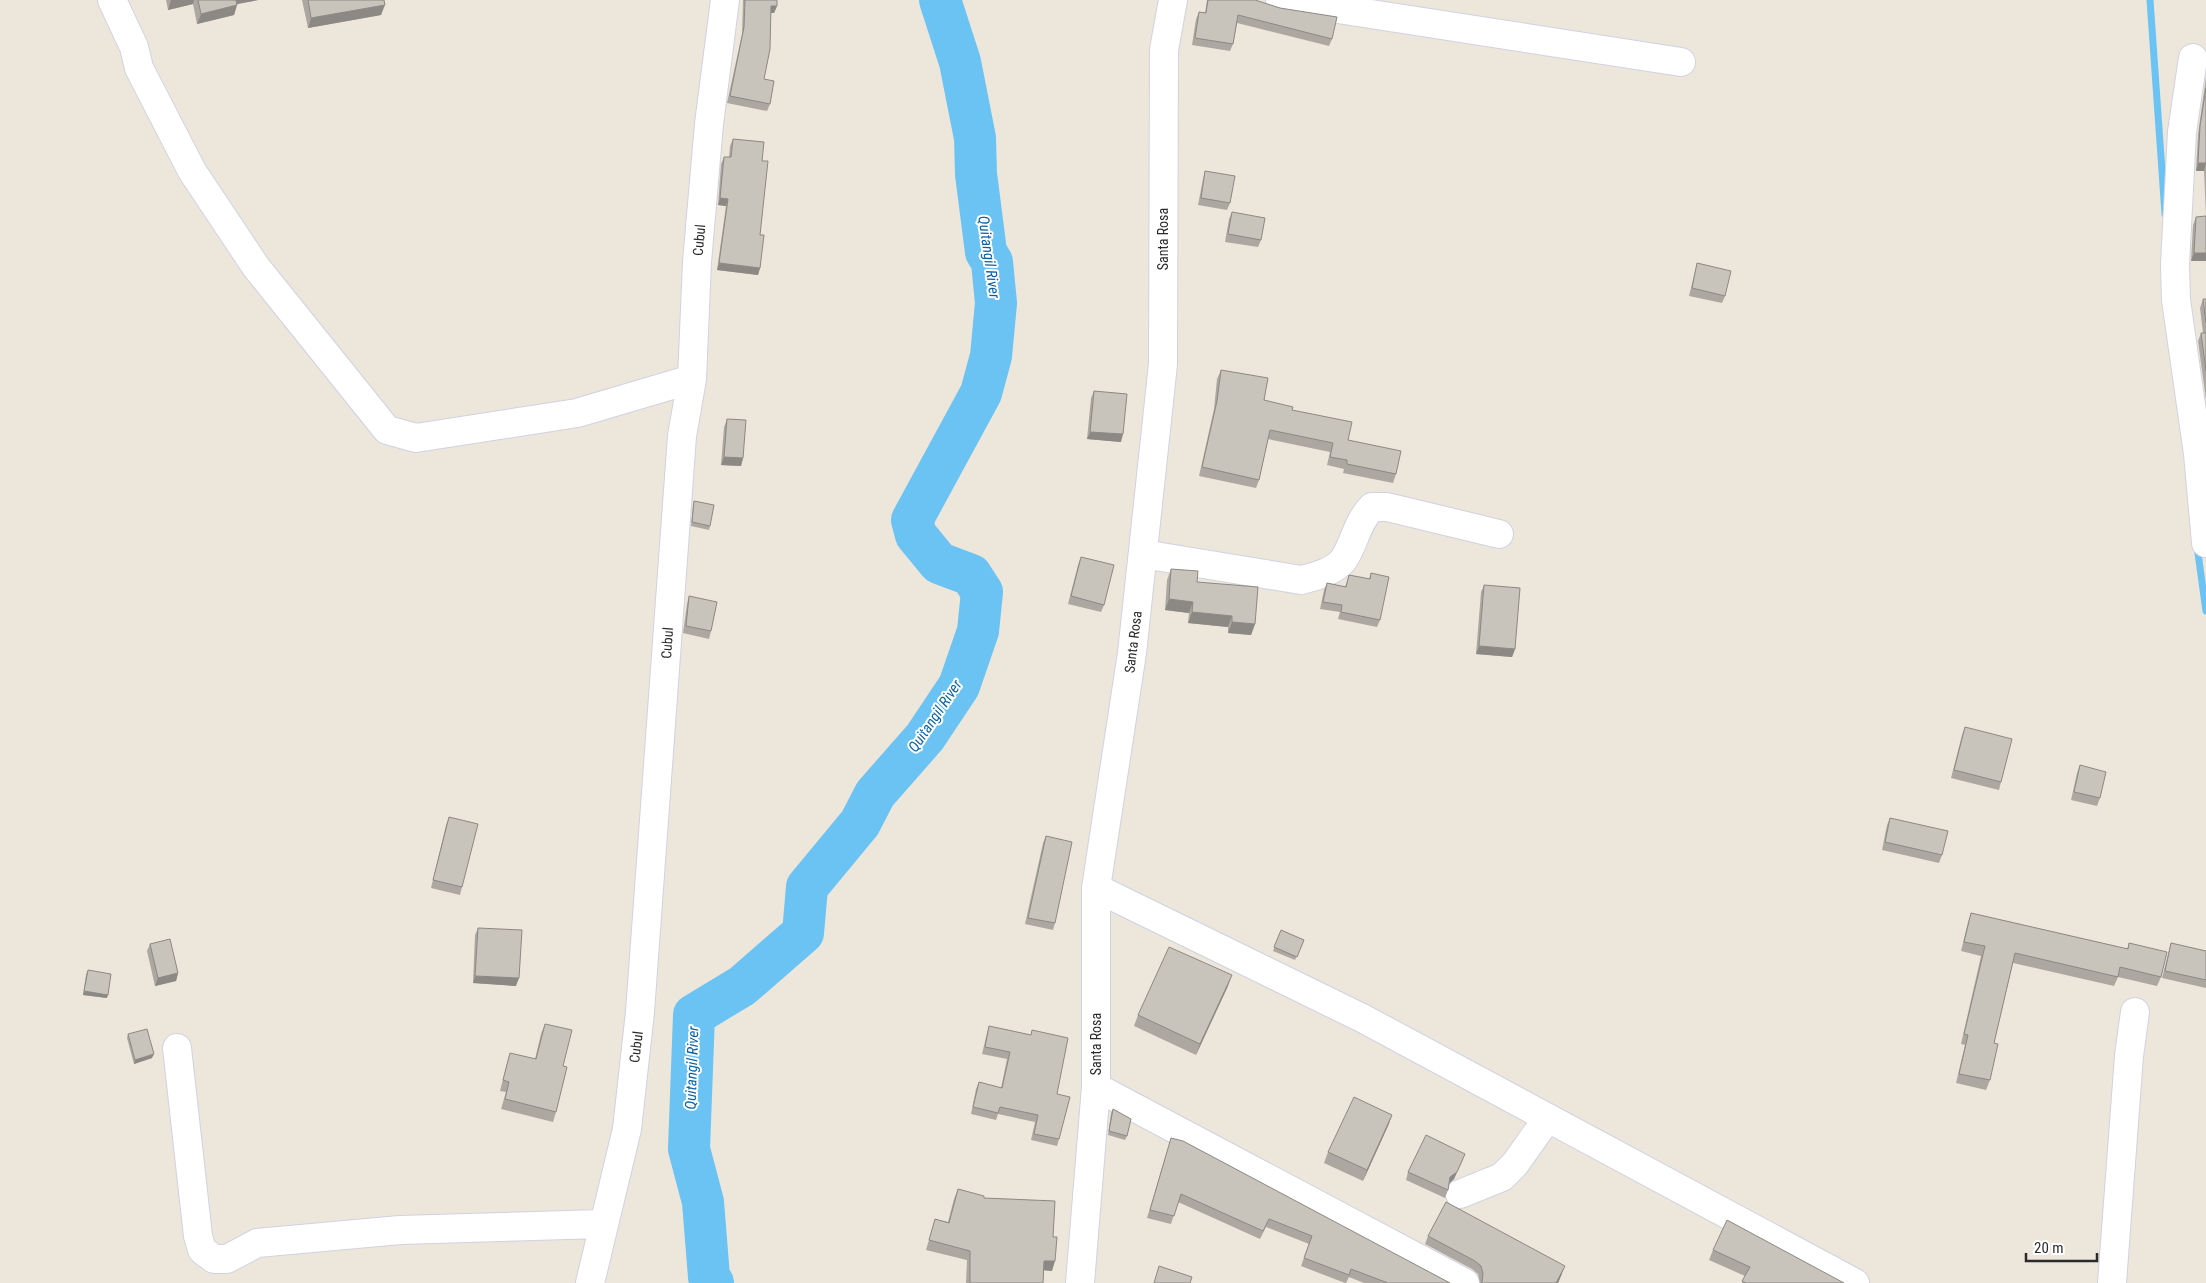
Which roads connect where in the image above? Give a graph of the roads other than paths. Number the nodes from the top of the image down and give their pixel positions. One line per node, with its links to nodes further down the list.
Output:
1 (112, 0): 7 (street)
2 (725, 0): 7 (street, Cubul)
3 (1173, 0): 10 (street, Santa Rosa)
4 (1280, 0): 6 (street)
5 (2193, 58): 9 (street)
6 (1681, 62)
7 (692, 379): 17 (street, Cubul)
8 (1499, 534): 10 (street)
9 (2206, 543)
10 (1143, 554): 11 (street, Santa Rosa)
11 (1096, 888): 14 (street, Santa Rosa); 15 (street)
12 (2135, 1012): 22 (street)
13 (178, 1048): 17 (street)
14 (1096, 1087): 19 (street, Santa Rosa); 20 (street)
15 (1548, 1119): 16 (street); 21 (street)
16 (1460, 1194)
17 (602, 1224): 18 (street, Cubul)
18 (590, 1283)
19 (1080, 1283)
20 (1465, 1283)
21 (1855, 1283)
22 (2112, 1283)

